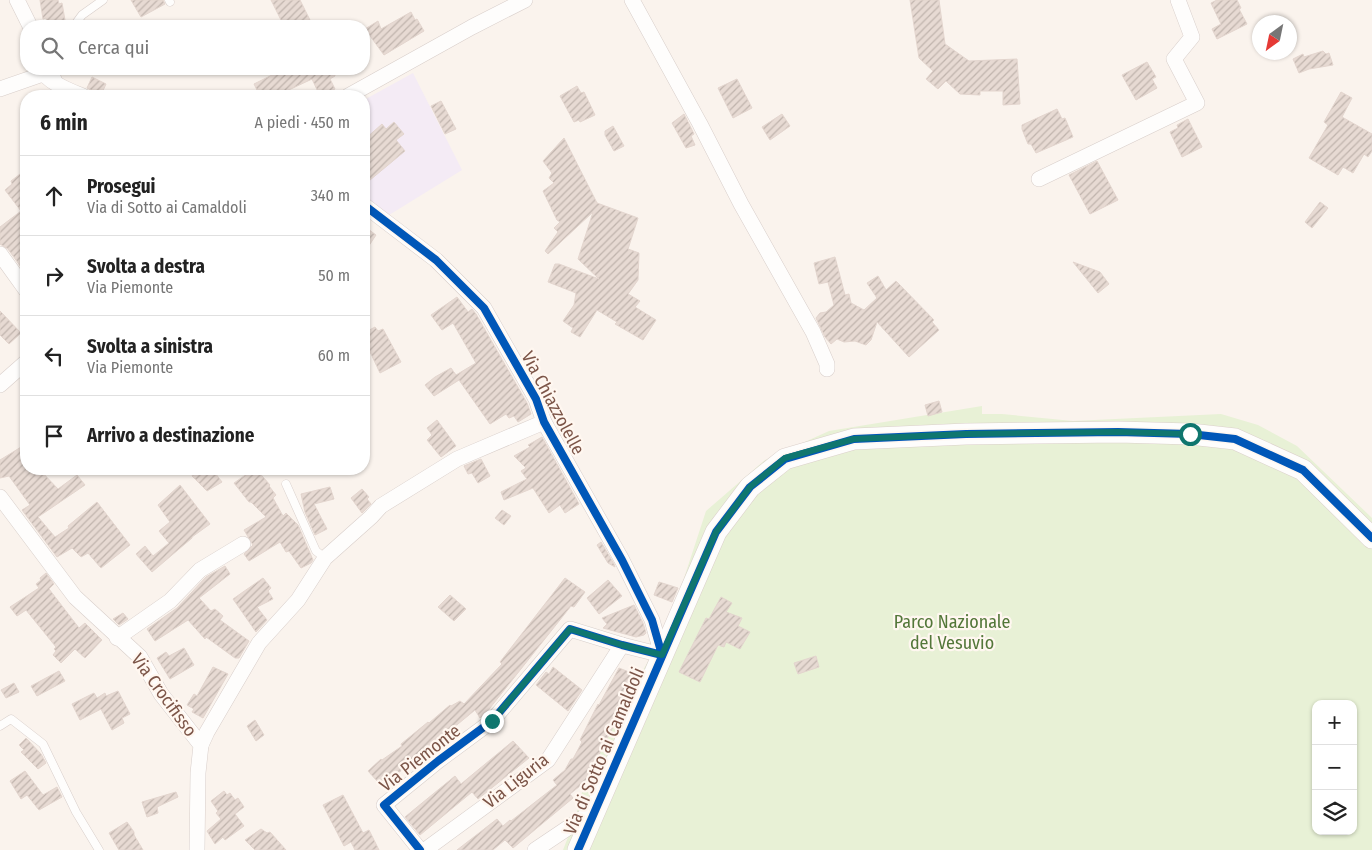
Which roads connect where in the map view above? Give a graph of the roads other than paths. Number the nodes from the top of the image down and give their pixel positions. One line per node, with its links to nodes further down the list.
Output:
1 (17, 0): 6 (street)
2 (103, 0): 7 (lane)
3 (525, 0): 12 (street)
4 (632, 0): 18 (street)
5 (1178, 0): 13 (street)
6 (27, 20)
7 (78, 20)
8 (34, 75): 10 (street)
9 (51, 75): 11 (street)
10 (0, 89)
11 (71, 90)
12 (359, 90)
13 (1039, 179)
14 (370, 211): 20 (street, Via Chiazzolelle)
15 (0, 254): 16 (street)
16 (20, 282)
17 (20, 367): 19 (street)
18 (827, 369)
19 (0, 385)
20 (544, 422): 25 (street); 28 (street, Via Chiazzolelle)
21 (286, 484): 25 (lane)
22 (0, 497): 26 (street, Via Crocifisso)
23 (1372, 538): 28 (street, Via di Sotto ai Camaldoli)
24 (243, 544): 26 (street)
25 (326, 558): 30 (street)
26 (117, 638): 30 (street, Via Crocifisso)
27 (622, 645): 28 (street, Via Piemonte); 34 (street, Via Piemonte); 35 (street, Via Liguria)
28 (662, 655): 31 (street, Via di Sotto ai Camaldoli)
29 (0, 726): 32 (lane)
30 (201, 745): 33 (street, Via Crocifisso)
31 (596, 809): 36 (street); 37 (street, Via di Sotto ai Camaldoli)
32 (99, 850)
33 (197, 850)
34 (420, 850)
35 (425, 850)
36 (535, 850)
37 (578, 850)

